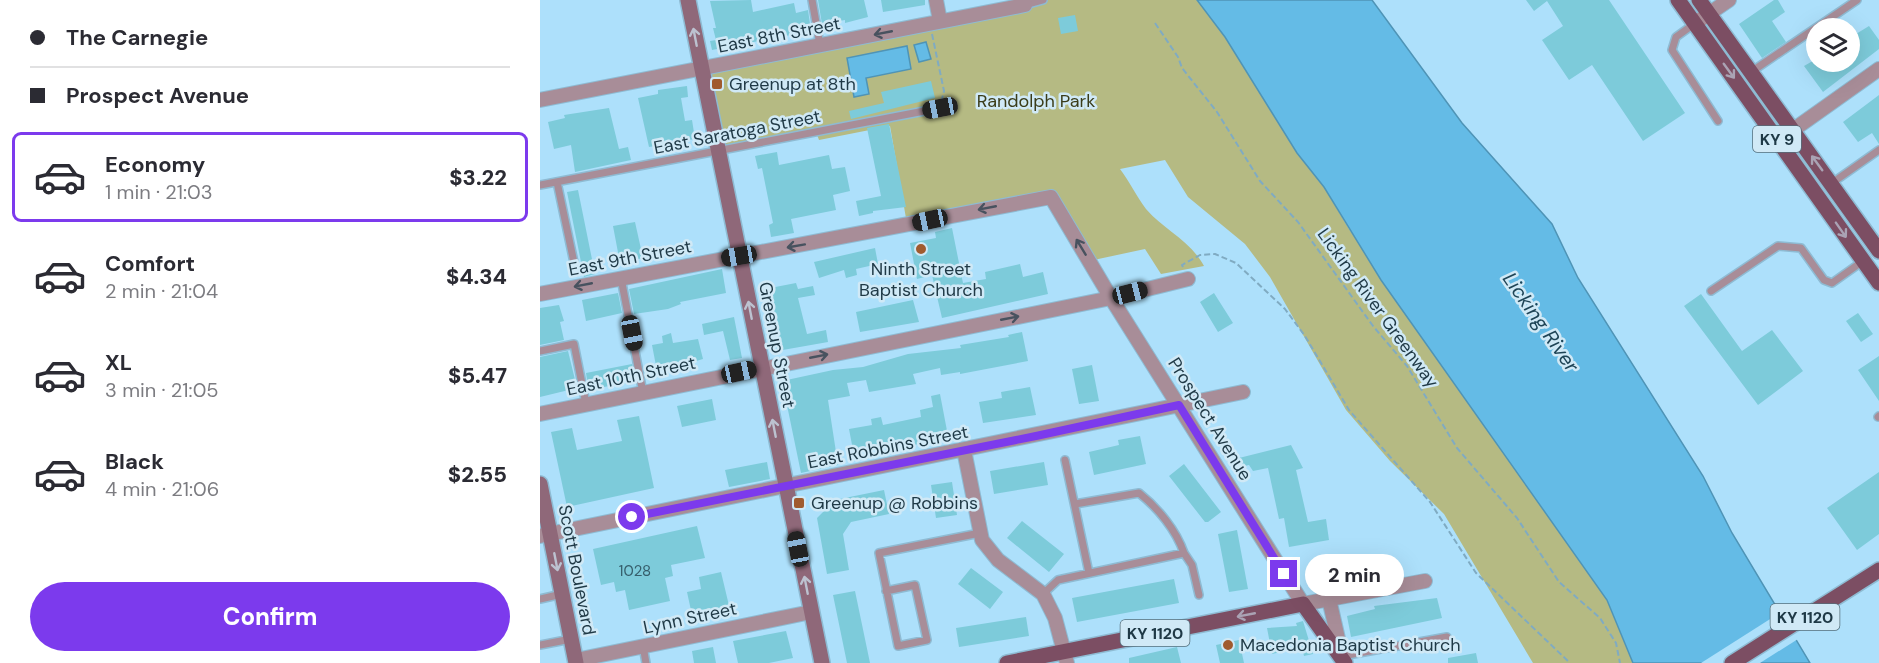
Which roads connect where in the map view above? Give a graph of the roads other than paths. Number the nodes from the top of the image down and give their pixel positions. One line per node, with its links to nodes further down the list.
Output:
1 (688, 0): 14 (main road, Greenup Street, one-way to 1)
2 (812, 0): 13 (lane)
3 (936, 0): 11 (street)
4 (1043, 0): 9 (lane)
5 (1678, 0): 12 (main road, KY 9)
6 (1699, 0): 10 (main road, KY 9)
7 (1729, 0): 10 (street)
8 (1857, 0): 16 (lane)
9 (1027, 2): 11 (street, East 8th Street)
10 (1709, 13): 12 (street); 16 (main road, KY 9)
11 (935, 22): 13 (street, East 8th Street, one-way to 13)
12 (1694, 24): 19 (lane); 29 (main road, KY 9, one-way to 29)
13 (820, 45): 14 (street, East 8th Street)
14 (702, 68): 17 (street, East 8th Street); 21 (main road, Greenup Street)
15 (1879, 69): 20 (street)
16 (1751, 72): 20 (main road, KY 9)
17 (541, 98)
18 (940, 108): 21 (lane, East Saratoga Street)
19 (1718, 121)
20 (1793, 130): 24 (main road, KY 9, one-way to 20)
21 (718, 150): 23 (lane, East Saratoga Street); 28 (main road, Greenup Street)
22 (1879, 150): 24 (lane)
23 (557, 182): 25 (lane, East Saratoga Street); 30 (lane)
24 (1832, 183): 27 (main road, KY 9)
25 (540, 185)
26 (1044, 197): 28 (street, East 9th Street, one-way to 28); 36 (street, Prospect Avenue, one-way to 26)
27 (1879, 251)
28 (739, 256): 31 (street, East 9th Street); 38 (main road, Greenup Street, one-way to 28)
29 (1863, 261): 33 (main road, KY 9); 34 (lane)
30 (576, 272)
31 (621, 278): 35 (street, East 9th Street, one-way to 35); 40 (lane)
32 (1188, 279): 36 (street, East 10th Street)
33 (1879, 283)
34 (1711, 291)
35 (540, 294)
36 (1111, 298): 38 (street, East 10th Street, one-way to 36); 42 (street, Prospect Avenue)
37 (540, 351): 41 (lane)
38 (762, 368): 40 (street, East 10th Street); 47 (main road, Greenup Street, one-way to 38)
39 (1243, 392): 42 (street, East Robbins Street)
40 (643, 393): 41 (street, East 10th Street)
41 (586, 404): 43 (street, East 10th Street)
42 (1179, 405): 44 (street, East Robbins Street); 61 (street, Prospect Avenue)
43 (540, 414)
44 (964, 450): 47 (street, East Robbins Street); 49 (street)
45 (1065, 460): 48 (lane)
46 (540, 484): 50 (main road, Scott Boulevard)
47 (786, 485): 50 (street, East Robbins Street); 62 (main road, Greenup Street, one-way to 47)
48 (1075, 504): 51 (lane); 53 (lane)
49 (980, 532): 55 (lane); 57 (street)
50 (545, 535): 56 (main road, Scott Boulevard, one-way to 56)
51 (1184, 553): 53 (lane); 58 (lane)
52 (1879, 570): 73 (main road, KY 1120)
53 (1089, 573): 57 (lane)
54 (1425, 581): 60 (street)
55 (886, 591): 55 (lane)
56 (562, 594): 59 (lane); 64 (main road, Scott Boulevard)
57 (1042, 594): 67 (street)
58 (1199, 595)
59 (540, 599)
60 (1329, 599): 61 (street); 68 (street)
61 (1303, 604): 67 (main road, KY 1120, one-way to 67); 68 (main road, Prospect Avenue)
62 (811, 612): 66 (street, Lynn Street); 71 (main road, Greenup Street)
63 (1447, 637): 68 (lane)
64 (571, 639): 65 (lane); 69 (main road, Scott Boulevard)
65 (540, 645)
66 (643, 646): 69 (street, Lynn Street); 70 (lane)
67 (1066, 657): 72 (main road, KY 1120)
68 (1343, 660)
69 (576, 662)
70 (646, 663)
71 (822, 663)
72 (1007, 663)
73 (1732, 663)

